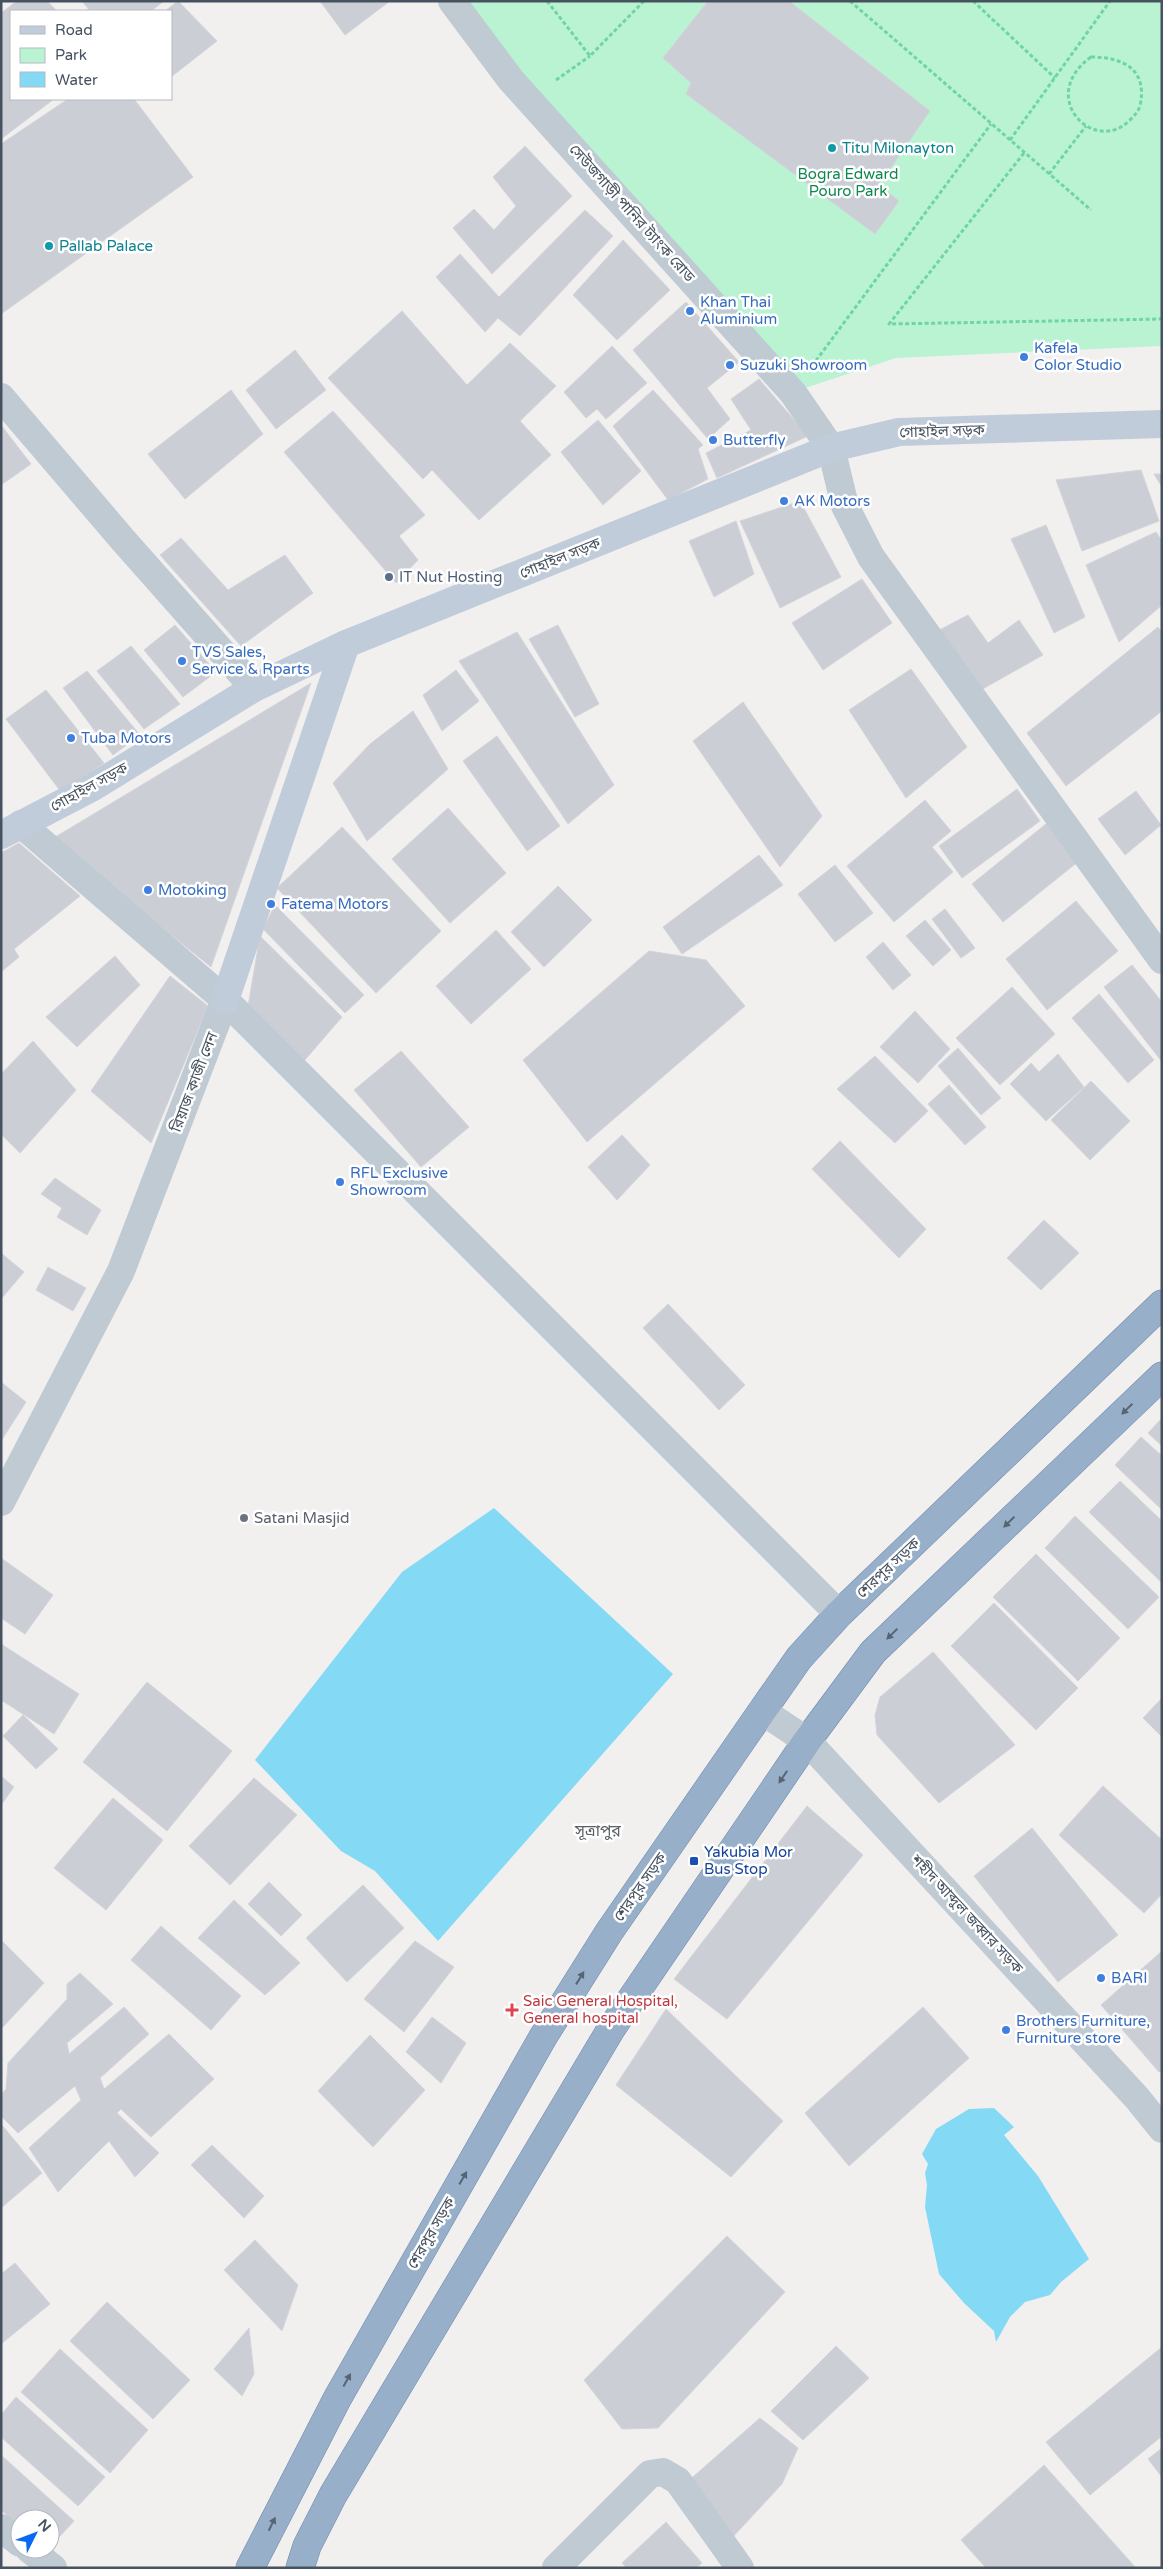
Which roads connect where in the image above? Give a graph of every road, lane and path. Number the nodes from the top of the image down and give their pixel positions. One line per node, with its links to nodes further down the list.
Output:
1 (452, 1): 9 (street, সেউজগাড়ী পানির ট্যাংক রোড)
2 (547, 1): 7 (path)
3 (644, 1): 7 (path)
4 (850, 1): 10 (path); 13 (path)
5 (973, 1): 8 (path)
6 (1110, 1): 8 (path)
7 (590, 56): 9 (path)
8 (1055, 78): 12 (path)
9 (529, 99): 17 (street, সেউজগাড়ী পানির ট্যাংক রোড)
10 (991, 124): 12 (path); 17 (path)
11 (1086, 126): 11 (path); 14 (path)
12 (1010, 140): 13 (path)
13 (1024, 153): 14 (path); 16 (path)
14 (1049, 174): 15 (path)
15 (1091, 210)
16 (1162, 319)
17 (793, 392): 20 (street, সেউজগাড়ী পানির ট্যাংক রোড)
18 (1, 397): 22 (street)
19 (1162, 424): 20 (main road, গোহাইল সড়ক)
20 (831, 448): 21 (main road, গোহাইল সড়ক); 24 (street)
21 (346, 644): 22 (main road, গোহাইল সড়ক); 25 (main road, রিয়াজ কাজী লেন)
22 (254, 688): 23 (main road, গোহাইল সড়ক)
23 (11, 829): 25 (street)
24 (1162, 960)
25 (225, 1000): 28 (street, রিয়াজ কাজী লেন); 29 (street)
26 (1162, 1304): 29 (highway, শেরপুর সড়ক)
27 (1162, 1376): 31 (highway, one-way to 31)
28 (1, 1502)
29 (839, 1614): 30 (highway, শেরপুর সড়ক)
30 (762, 1711): 31 (street, শহীদ আব্দুল জব্বার সড়ক); 35 (highway, শেরপুর সড়ক, one-way to 30)
31 (807, 1741): 32 (street, শহীদ আব্দুল জব্বার সড়ক); 36 (highway, one-way to 36)
32 (1162, 2129)
33 (41, 2559): 34 (street)
34 (53, 2568)
35 (250, 2568)
36 (300, 2568)
37 (556, 2568): 38 (street)
38 (740, 2568)

